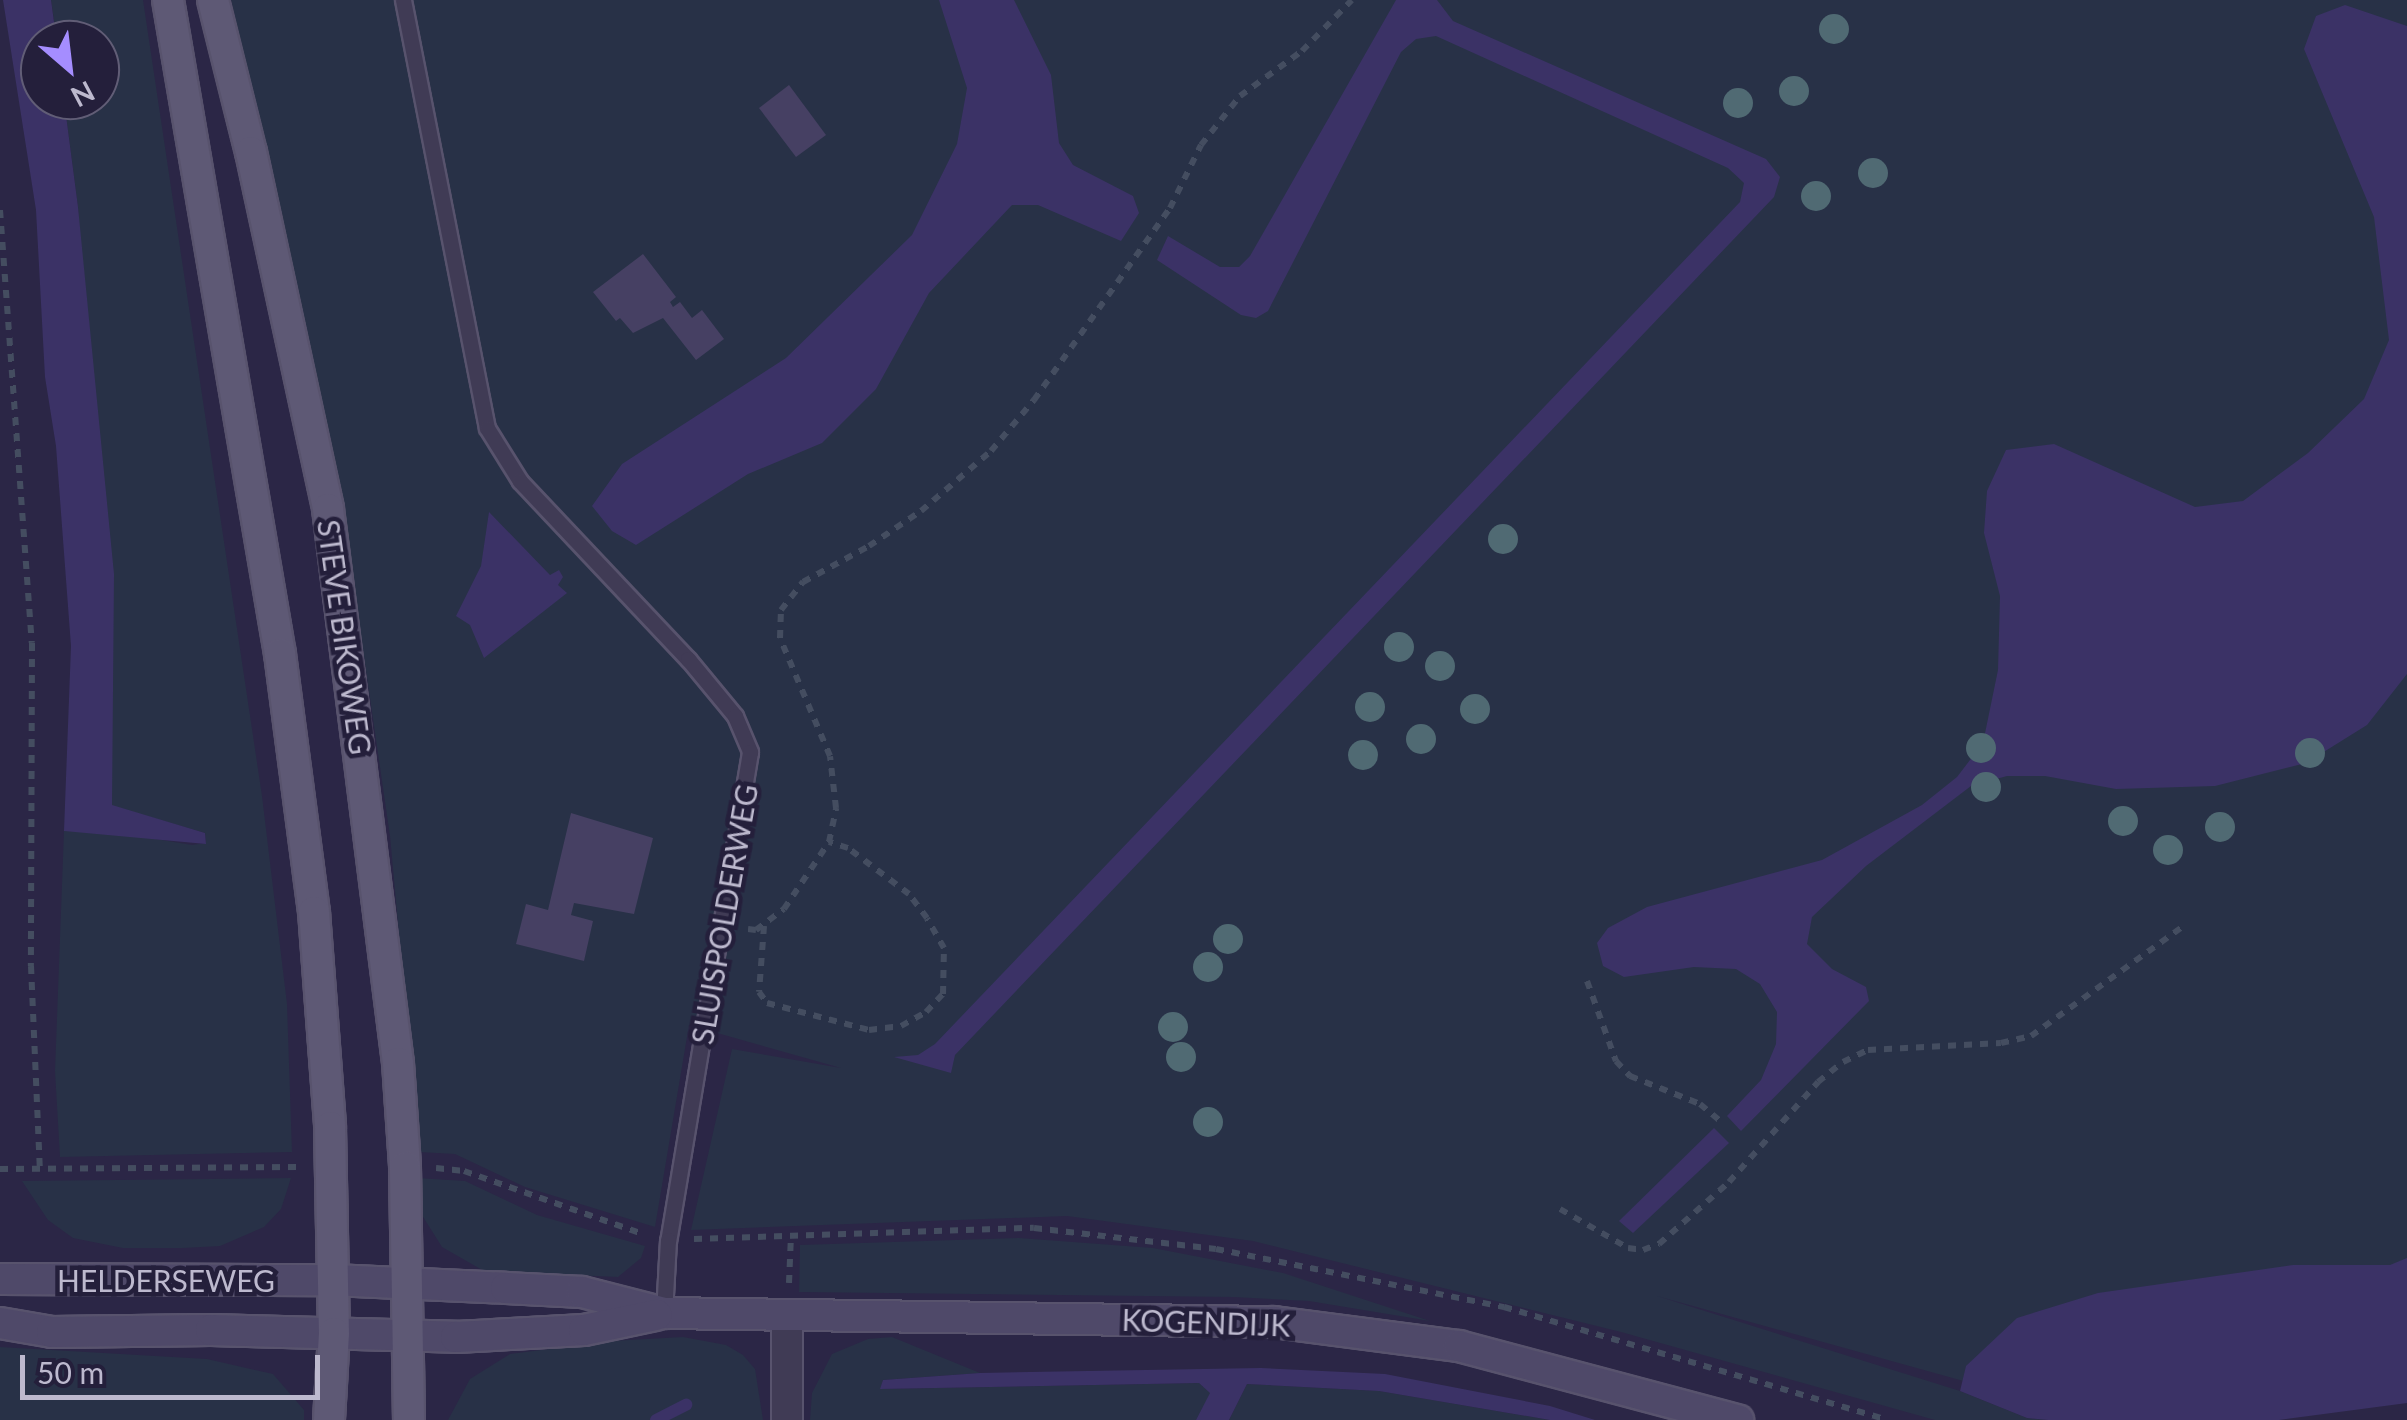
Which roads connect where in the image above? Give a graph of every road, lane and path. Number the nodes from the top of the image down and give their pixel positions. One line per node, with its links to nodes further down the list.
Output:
1 (168, 0): 16 (main road)
2 (213, 0): 17 (main road, STEVE BIKOWEG)
3 (403, 0): 9 (lane, SLUISPOLDERWEG)
4 (1352, 0): 6 (path)
5 (0, 210): 12 (path)
6 (829, 842): 7 (path); 7 (path)
7 (764, 924): 9 (path)
8 (2185, 925): 13 (path)
9 (722, 927): 18 (lane, SLUISPOLDERWEG)
10 (1587, 982): 11 (path)
11 (1720, 1120)
12 (40, 1169)
13 (1560, 1210)
14 (791, 1234): 19 (path)
15 (0, 1280): 16 (street, HELDERSEWEG)
16 (333, 1280): 17 (street); 21 (main road)
17 (408, 1284): 18 (street); 22 (main road, STEVE BIKOWEG)
18 (664, 1313): 19 (street, KOGENDIJK); 22 (street)
19 (788, 1316): 25 (street); 26 (street, KOGENDIJK)
20 (0, 1323): 21 (street, HELDERSEWEG)
21 (334, 1334): 22 (street); 23 (main road)
22 (409, 1336): 24 (main road, STEVE BIKOWEG)
23 (329, 1420)
24 (409, 1420)
25 (787, 1420)
26 (1738, 1420)

